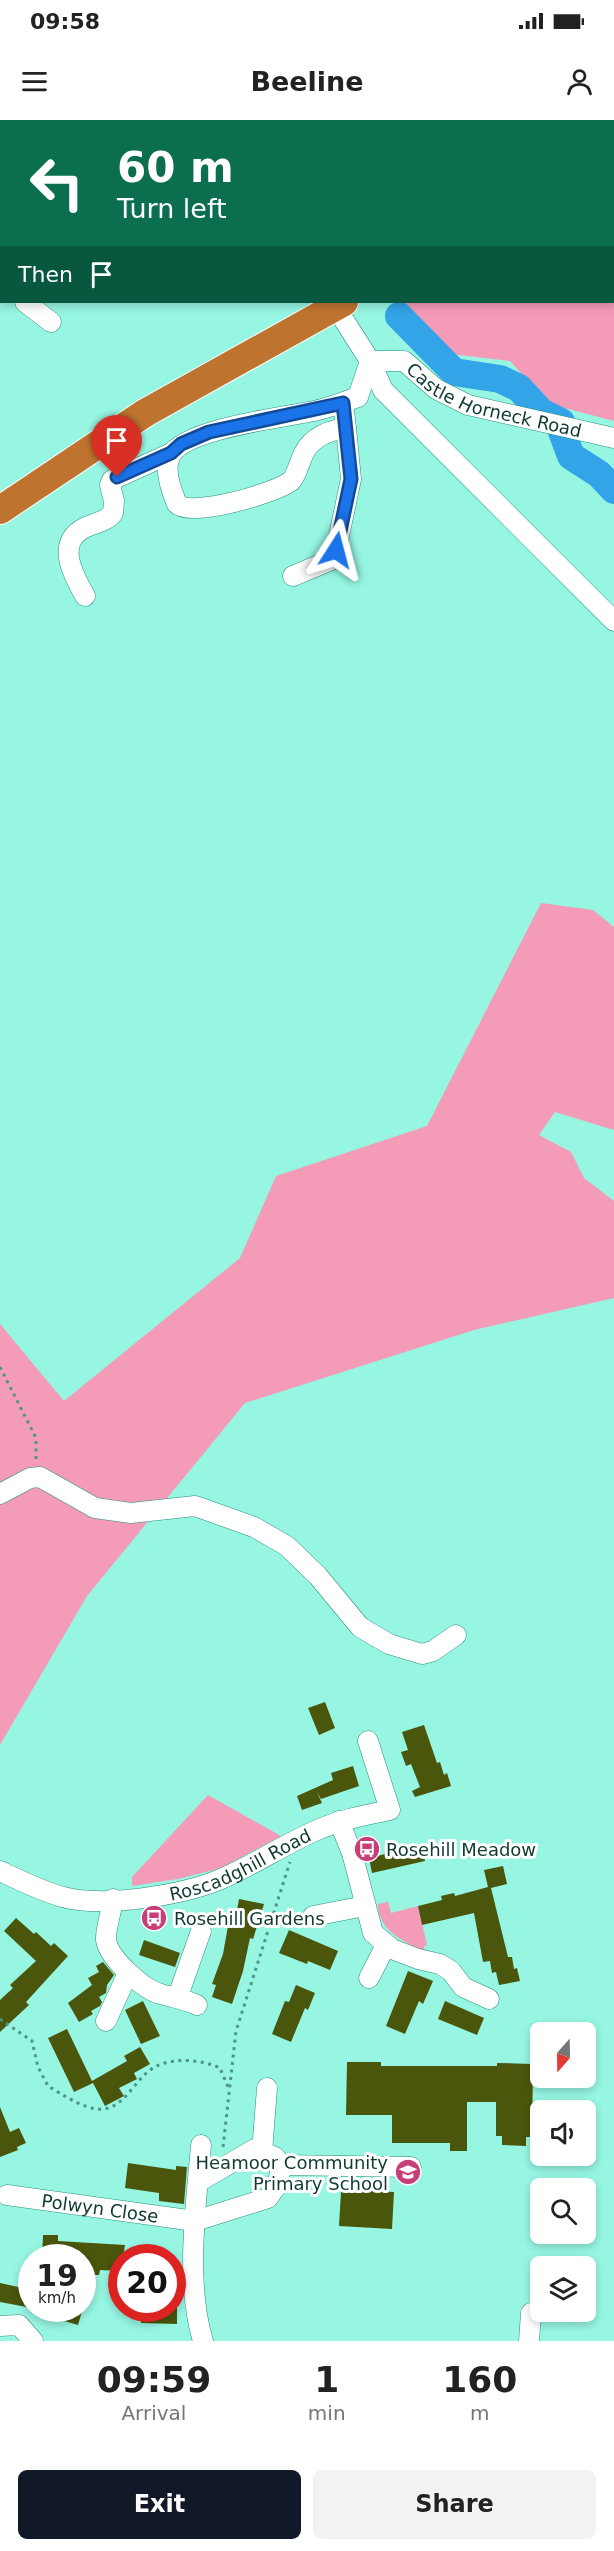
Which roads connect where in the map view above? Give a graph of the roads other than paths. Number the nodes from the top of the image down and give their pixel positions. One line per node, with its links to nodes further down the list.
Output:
1 (26, 303): 3 (street)
2 (340, 304): 4 (street); 9 (highway)
3 (40, 321)
4 (370, 361): 5 (street); 7 (street, Castle Horneck Road); 12 (street)
5 (343, 403): 6 (street); 8 (street)
6 (346, 428): 8 (street); 10 (street)
7 (614, 438)
8 (171, 453): 11 (street)
9 (0, 510)
10 (293, 576)
11 (85, 596)
12 (614, 621)
13 (0, 1494): 14 (street)
14 (456, 1635)
15 (368, 1741): 16 (street, Roscadghill Road)
16 (339, 1821): 18 (street, Roscadghill Road); 19 (street)
17 (0, 1871): 18 (street, Roscadghill Road)
18 (113, 1899): 23 (street)
19 (365, 1906): 20 (street); 22 (street)
20 (313, 1916)
21 (201, 1930): 25 (street)
22 (386, 1945): 24 (street); 26 (street)
23 (128, 1973): 25 (street); 28 (street)
24 (369, 1978)
25 (178, 1996): 27 (street)
26 (489, 1999)
27 (197, 2005)
28 (106, 2021)
29 (267, 2088): 31 (street)
30 (201, 2145): 34 (street)
31 (262, 2152): 32 (street); 34 (street)
32 (281, 2165): 33 (street); 36 (street)
33 (411, 2167)
34 (198, 2182): 36 (street)
35 (7, 2195): 36 (street, Polwyn Close)
36 (195, 2221): 40 (street)
37 (530, 2322): 41 (street)
38 (0, 2326): 39 (street)
39 (33, 2341)
40 (203, 2341)
41 (529, 2341)

